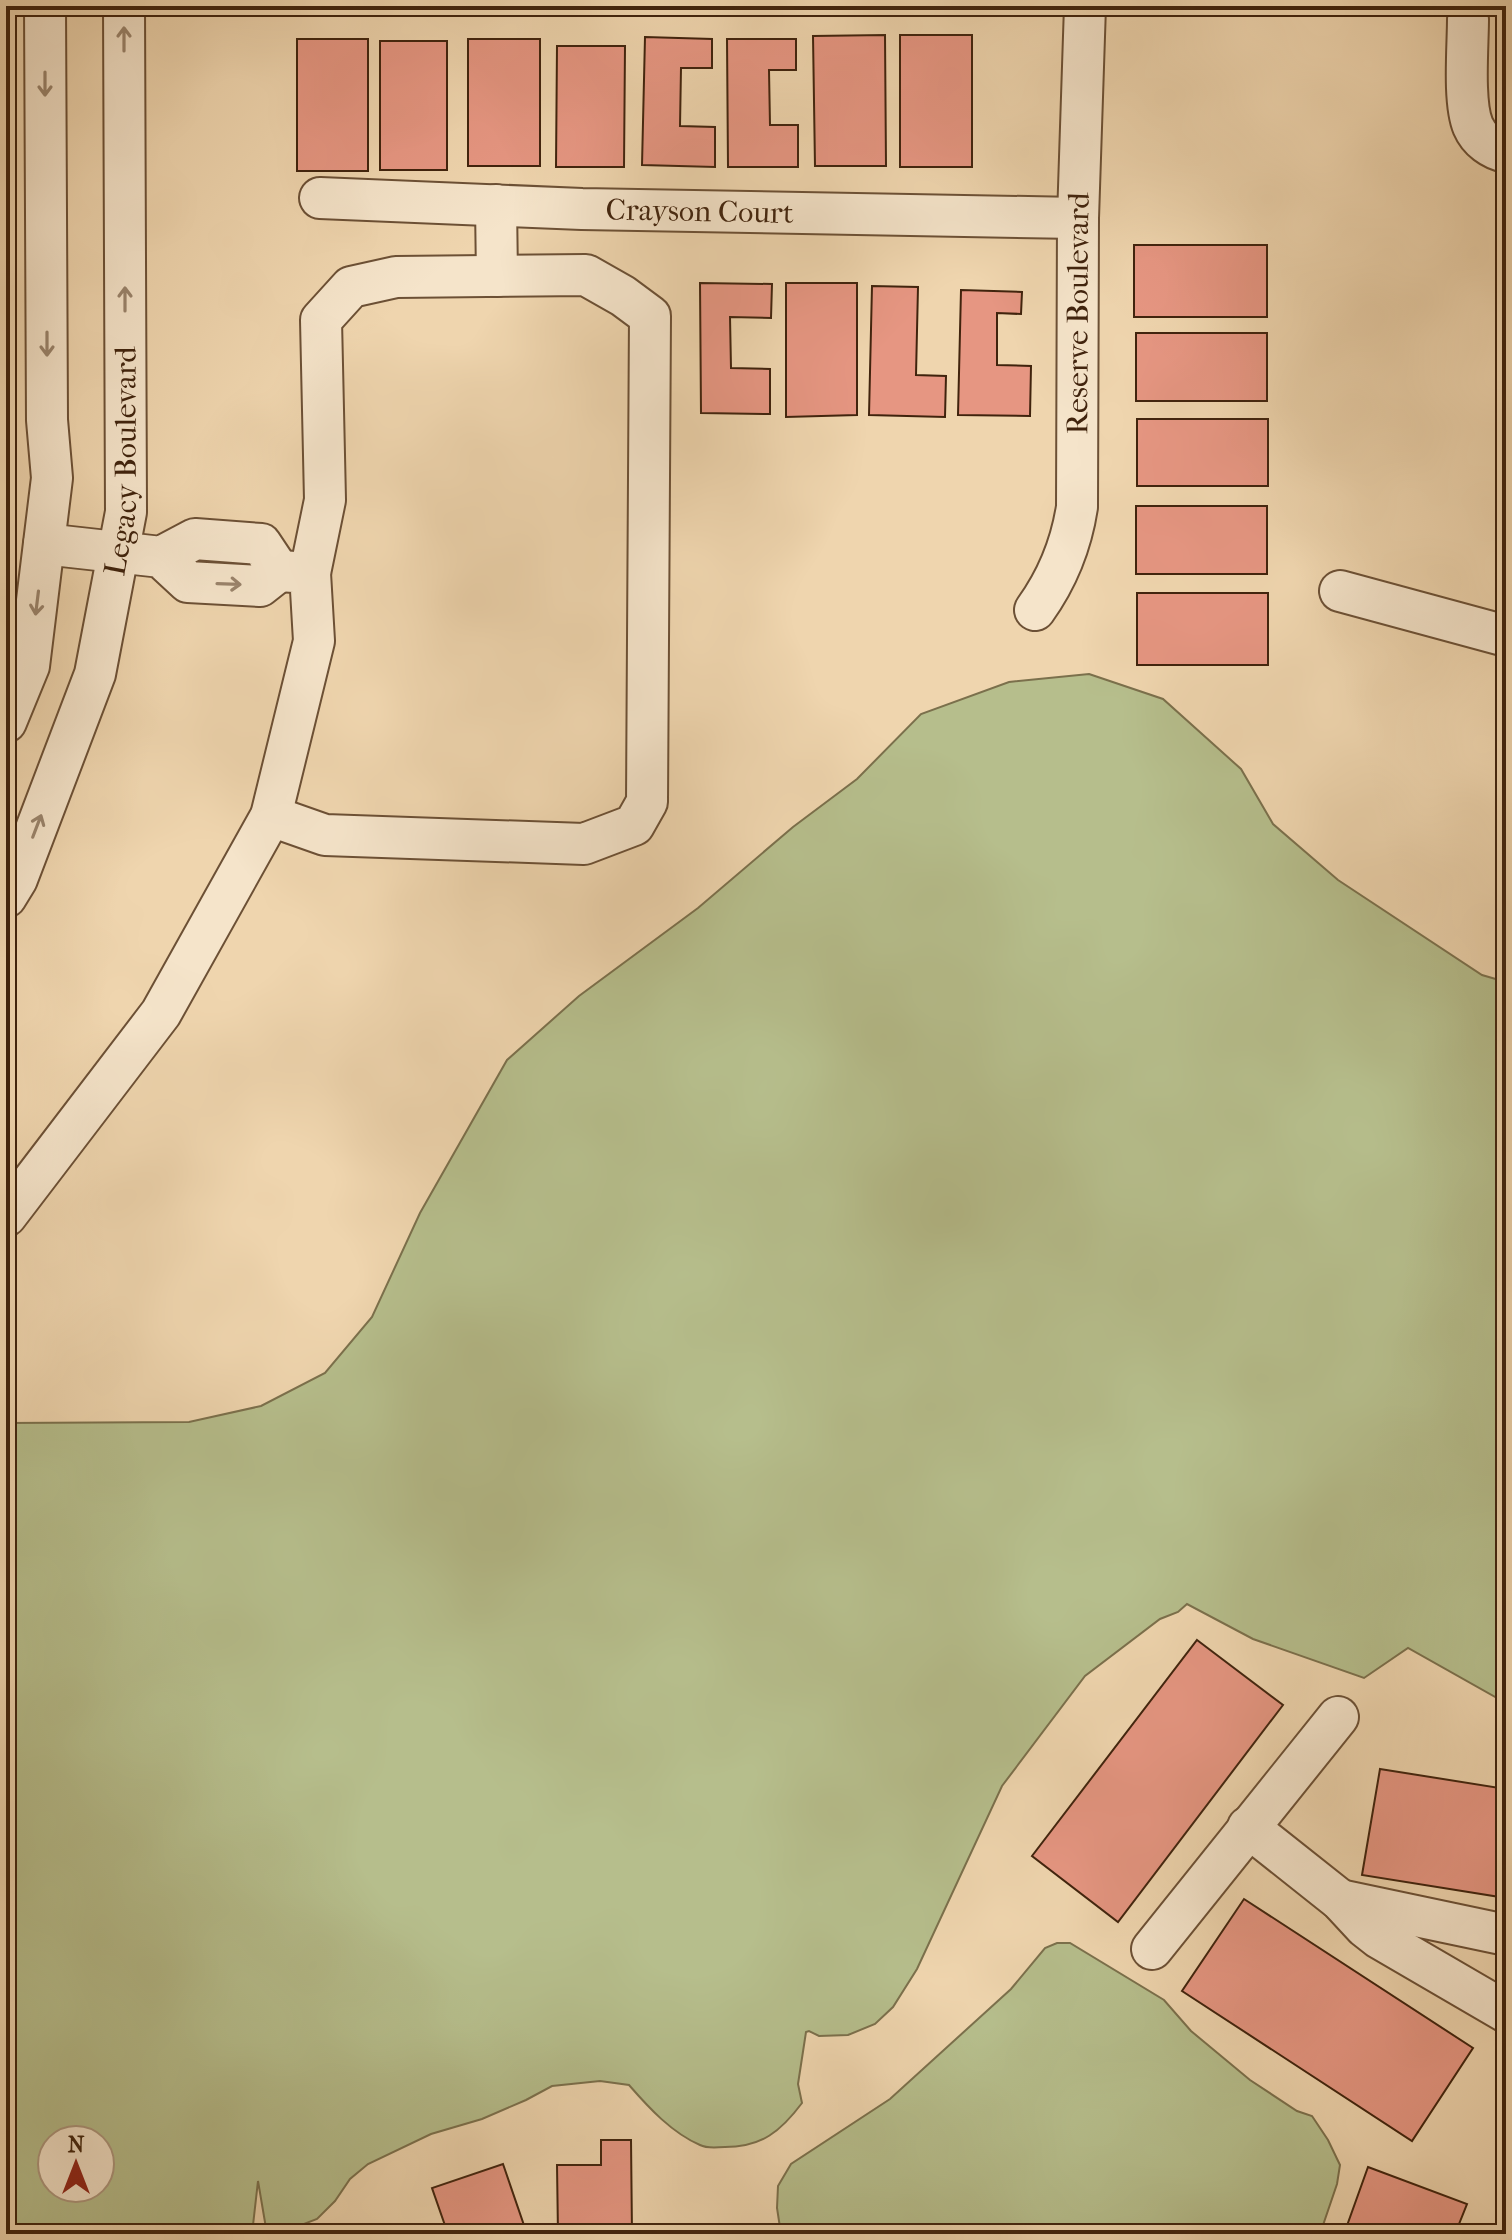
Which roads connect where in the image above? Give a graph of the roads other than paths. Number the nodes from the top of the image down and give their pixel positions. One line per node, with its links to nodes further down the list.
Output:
1 (45, 6): 10 (street, one-way to 10)
2 (124, 6): 11 (street, Legacy Boulevard, one-way to 2)
3 (1085, 6): 8 (street, Reserve Boulevard)
4 (1468, 19): 5 (street)
5 (1506, 152)
6 (320, 198): 7 (street, Crayson Court)
7 (496, 205): 8 (street, Crayson Court); 9 (street)
8 (1078, 218): 14 (street, Reserve Boulevard)
9 (497, 276): 12 (street); 17 (street)
10 (44, 544): 11 (street); 16 (street, one-way to 16)
11 (118, 552): 12 (street); 18 (street, Legacy Boulevard, one-way to 11)
12 (294, 572): 17 (street)
13 (1340, 591): 15 (street)
14 (1035, 610)
15 (1506, 636)
16 (6, 722)
17 (271, 816): 19 (street)
18 (6, 897)
19 (6, 1216)
20 (1338, 1717): 21 (street)
21 (1248, 1827): 22 (street); 24 (street)
22 (1340, 1900): 23 (street); 25 (street)
23 (1506, 1935)
24 (1152, 1949)
25 (1506, 2012)

